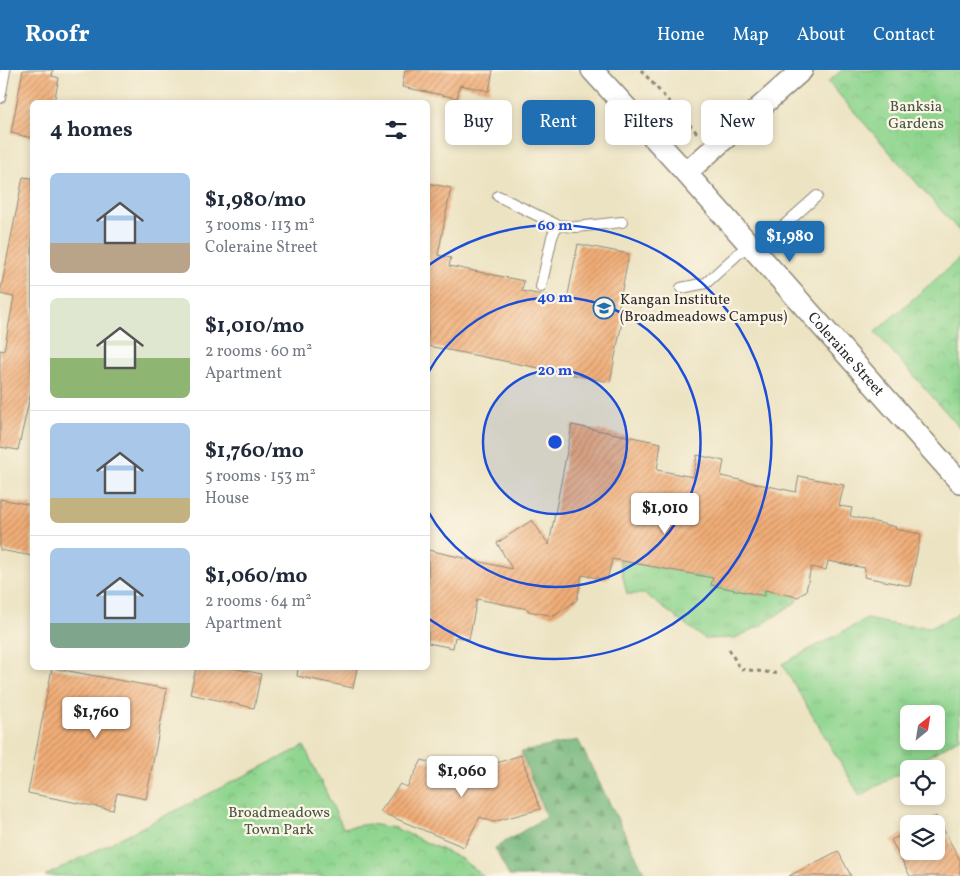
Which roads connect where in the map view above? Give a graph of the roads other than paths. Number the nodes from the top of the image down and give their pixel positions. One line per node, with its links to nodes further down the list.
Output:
1 (5, 70): 4 (lane)
2 (592, 70): 5 (street, Coleraine Street)
3 (802, 70): 5 (street)
4 (0, 98)
5 (686, 173): 10 (street, Coleraine Street)
6 (498, 196): 9 (lane)
7 (817, 196): 10 (lane)
8 (622, 222): 9 (lane)
9 (557, 225): 11 (lane)
10 (752, 247): 12 (lane); 13 (street, Coleraine Street)
11 (541, 287)
12 (681, 288)
13 (960, 482)

